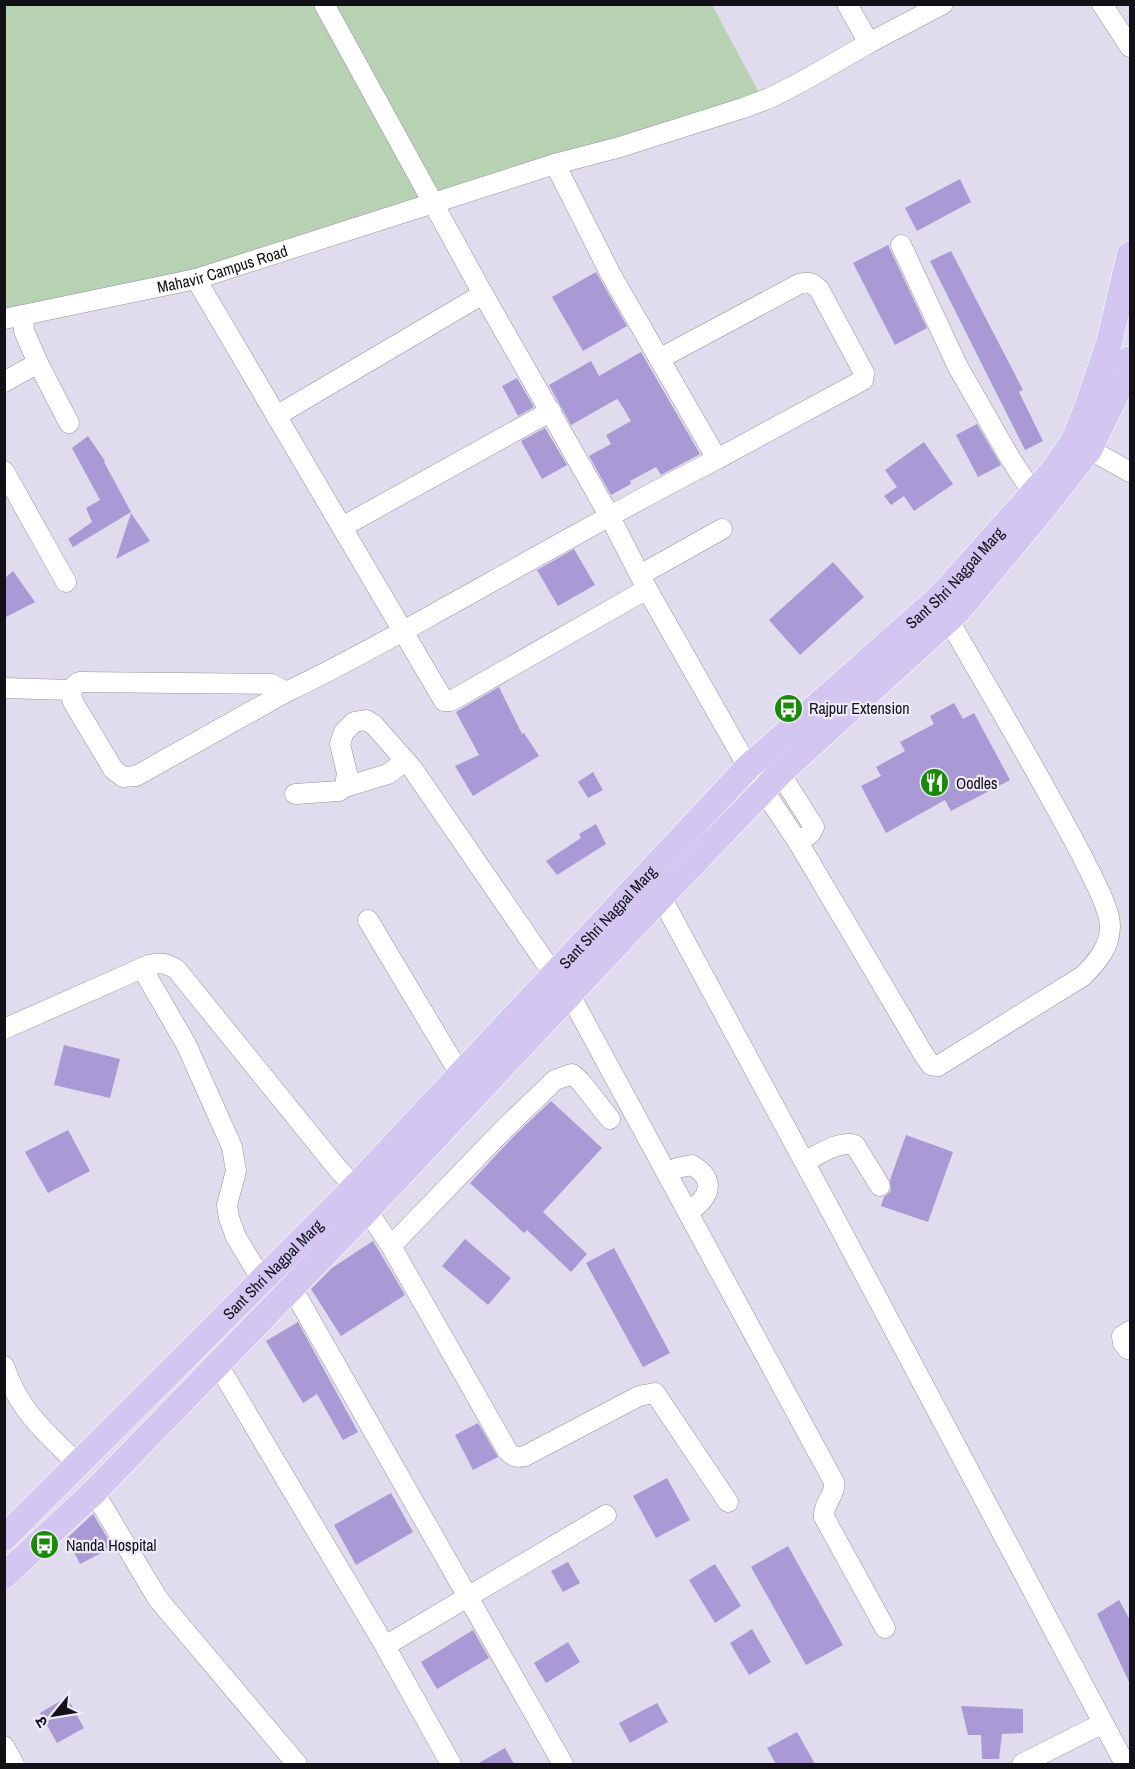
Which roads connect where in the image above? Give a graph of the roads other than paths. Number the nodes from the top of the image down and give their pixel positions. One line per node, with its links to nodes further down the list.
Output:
1 (324, 4): 8 (street)
2 (847, 4): 5 (street)
3 (943, 4): 5 (street, Mahavir Campus Road)
4 (1102, 4): 6 (street)
5 (869, 43): 7 (street, Mahavir Campus Road)
6 (1131, 47)
7 (555, 164): 8 (street, Mahavir Campus Road); 14 (street)
8 (434, 203): 11 (street, Mahavir Campus Road); 12 (street)
9 (901, 245): 25 (street)
10 (1131, 254): 21 (main road, Sant Shri Nagpal Marg)
11 (196, 279): 13 (street, Mahavir Campus Road); 19 (street)
12 (483, 294): 18 (street); 19 (street)
13 (14, 317): 16 (street)
14 (659, 359): 22 (street); 22 (street)
15 (1131, 359): 21 (main road, Sant Shri Nagpal Marg)
16 (38, 363): 17 (street); 20 (street)
17 (4, 382)
18 (551, 411): 26 (street); 27 (street)
19 (276, 416): 27 (street)
20 (69, 423)
21 (1082, 445): 24 (street); 25 (main road, Sant Shri Nagpal Marg); 31 (main road, Sant Shri Nagpal Marg)
22 (717, 459): 26 (street)
23 (4, 471): 29 (street)
24 (1131, 472)
25 (1033, 493): 37 (main road, Sant Shri Nagpal Marg)
26 (609, 516): 30 (street); 32 (street)
27 (342, 527): 32 (street)
28 (722, 529): 30 (street)
29 (66, 582)
30 (643, 582): 32 (street); 37 (street)
31 (948, 619): 38 (main road, Sant Shri Nagpal Marg); 38 (street)
32 (401, 632): 35 (street)
33 (4, 688): 34 (street)
34 (70, 690): 35 (street); 35 (street)
35 (286, 692)
36 (405, 761): 39 (street); 39 (street); 44 (street)
37 (748, 767): 38 (street); 44 (main road, Sant Shri Nagpal Marg)
38 (772, 782): 41 (main road, Sant Shri Nagpal Marg)
39 (345, 787): 40 (street)
40 (295, 794)
41 (661, 897): 45 (main road, Sant Shri Nagpal Marg); 49 (street)
42 (368, 920): 47 (street)
43 (142, 968): 46 (street); 52 (street); 58 (street)
44 (554, 975): 47 (main road, Sant Shri Nagpal Marg)
45 (570, 995): 50 (street); 53 (main road, Sant Shri Nagpal Marg)
46 (4, 1029)
47 (460, 1074): 52 (main road, Sant Shri Nagpal Marg)
48 (610, 1119): 56 (street)
49 (805, 1161): 51 (street); 73 (street)
50 (668, 1174): 54 (street); 54 (street)
51 (880, 1186)
52 (354, 1188): 53 (street); 55 (main road, Sant Shri Nagpal Marg)
53 (370, 1207): 56 (street); 57 (main road, Sant Shri Nagpal Marg)
54 (688, 1212): 71 (street)
55 (306, 1237): 57 (main road); 58 (main road, Sant Shri Nagpal Marg)
56 (391, 1246): 66 (street)
57 (324, 1255): 59 (main road, Sant Shri Nagpal Marg)
58 (262, 1280): 64 (main road, Sant Shri Nagpal Marg)
59 (292, 1288): 62 (main road, Sant Shri Nagpal Marg); 70 (street)
60 (1131, 1330): 61 (street)
61 (1131, 1348)
62 (218, 1365): 65 (main road, Sant Shri Nagpal Marg); 72 (street)
63 (4, 1366): 64 (street)
64 (79, 1465): 68 (main road, Sant Shri Nagpal Marg)
65 (94, 1492): 69 (main road, Sant Shri Nagpal Marg); 76 (street)
66 (728, 1502)
67 (606, 1515): 70 (street)
68 (4, 1538)
69 (4, 1576)
70 (468, 1595): 72 (street); 78 (street)
71 (885, 1628)
72 (385, 1646): 77 (street)
73 (1102, 1723): 79 (street); 80 (street)
74 (4, 1746): 75 (street)
75 (14, 1764)
76 (297, 1764)
77 (450, 1764)
78 (562, 1764)
79 (1022, 1764)
80 (1125, 1764)

